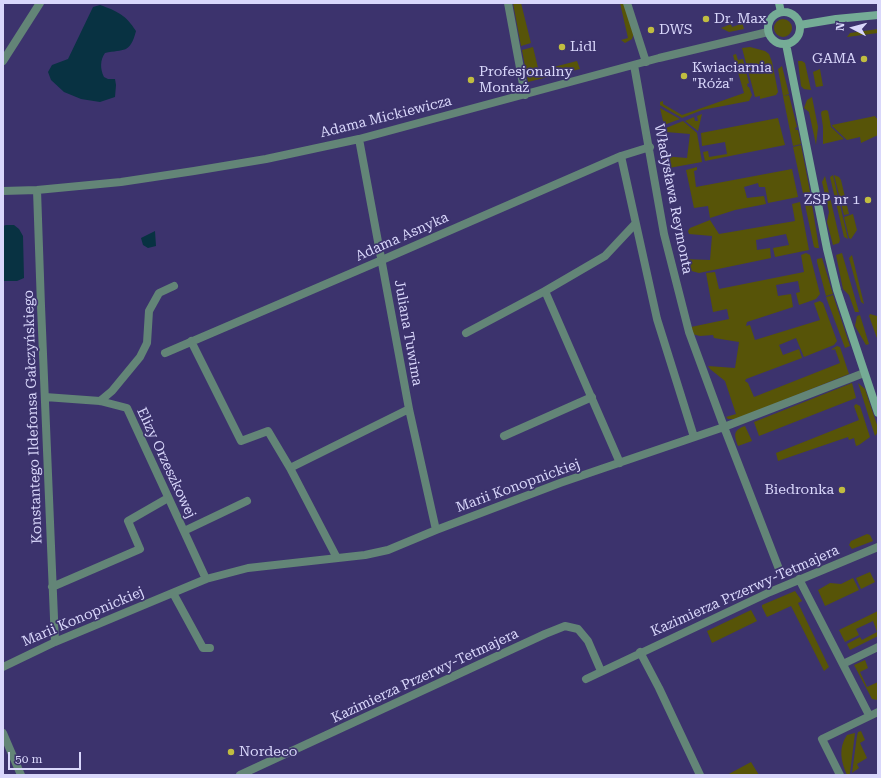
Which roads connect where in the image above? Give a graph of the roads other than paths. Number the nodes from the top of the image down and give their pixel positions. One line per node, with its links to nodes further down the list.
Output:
1 (40, 3): 10 (street)
2 (508, 3): 13 (street)
3 (627, 3): 11 (street)
4 (779, 3): 5 (street)
5 (781, 12): 7 (street); 8 (street)
6 (878, 15): 7 (street)
7 (800, 25): 9 (street)
8 (768, 32): 9 (street); 11 (street, Adama Mickiewicza)
9 (786, 44): 26 (street)
10 (3, 61)
11 (646, 62): 12 (street, Adama Mickiewicza)
12 (634, 66): 13 (street, Adama Mickiewicza); 15 (street, Władysława Reymonta)
13 (525, 95): 14 (street, Adama Mickiewicza)
14 (359, 139): 17 (street, Adama Mickiewicza); 20 (street, Juliana Tuwima)
15 (650, 147): 16 (street, Adama Asnyka); 32 (street, Władysława Reymonta)
16 (621, 156): 19 (street); 20 (street, Adama Asnyka)
17 (38, 190): 18 (street, Adama Mickiewicza); 27 (street, Konstantego Ildefonsa Gałczyńskiego)
18 (3, 191)
19 (635, 224): 22 (street); 34 (street)
20 (382, 260): 24 (street, Adama Asnyka); 30 (street, Juliana Tuwima)
21 (174, 286): 29 (street)
22 (545, 291): 23 (street); 28 (street)
23 (466, 333)
24 (191, 341): 25 (street, Adama Asnyka); 36 (street)
25 (165, 353)
26 (864, 373): 31 (street); 32 (street, Marii Konopnickiej)
27 (45, 397): 29 (street, Elizy Orzeszkowej); 46 (street, Konstantego Ildefonsa Gałczyńskiego)
28 (592, 397): 33 (street); 35 (street)
29 (100, 401): 37 (street, Elizy Orzeszkowej)
30 (409, 409): 36 (street); 39 (street, Juliana Tuwima)
31 (878, 413)
32 (724, 427): 34 (street, Marii Konopnickiej); 43 (street, Władysława Reymonta)
33 (504, 436)
34 (694, 437): 35 (street, Marii Konopnickiej)
35 (620, 462): 39 (street, Marii Konopnickiej)
36 (290, 468): 42 (street)
37 (168, 498): 40 (street, Elizy Orzeszkowej); 46 (street)
38 (247, 501): 40 (street, Elizy Orzeszkowej)
39 (436, 530): 42 (street, Marii Konopnickiej)
40 (184, 531): 44 (street, Elizy Orzeszkowej)
41 (878, 547): 45 (street, Kazimierza Przerwy-Tetmajera)
42 (337, 558): 44 (street, Marii Konopnickiej)
43 (779, 570)
44 (206, 579): 47 (street, Marii Konopnickiej)
45 (799, 579): 51 (street, Kazimierza Przerwy-Tetmajera); 52 (street)
46 (52, 587): 48 (street, Konstantego Ildefonsa Gałczyńskiego)
47 (173, 593): 48 (street, Marii Konopnickiej); 50 (street)
48 (55, 642): 53 (street, Marii Konopnickiej)
49 (878, 647): 52 (street)
50 (210, 648)
51 (640, 652): 54 (street, Kazimierza Przerwy-Tetmajera); 61 (street)
52 (843, 664): 57 (street)
53 (3, 666)
54 (601, 671): 55 (street, Kazimierza Przerwy-Tetmajera); 60 (street, Kazimierza Przerwy-Tetmajera)
55 (586, 678)
56 (878, 712): 57 (street)
57 (869, 716): 62 (street)
58 (3, 733): 59 (street)
59 (21, 775)
60 (240, 775)
61 (700, 775)
62 (840, 775)

